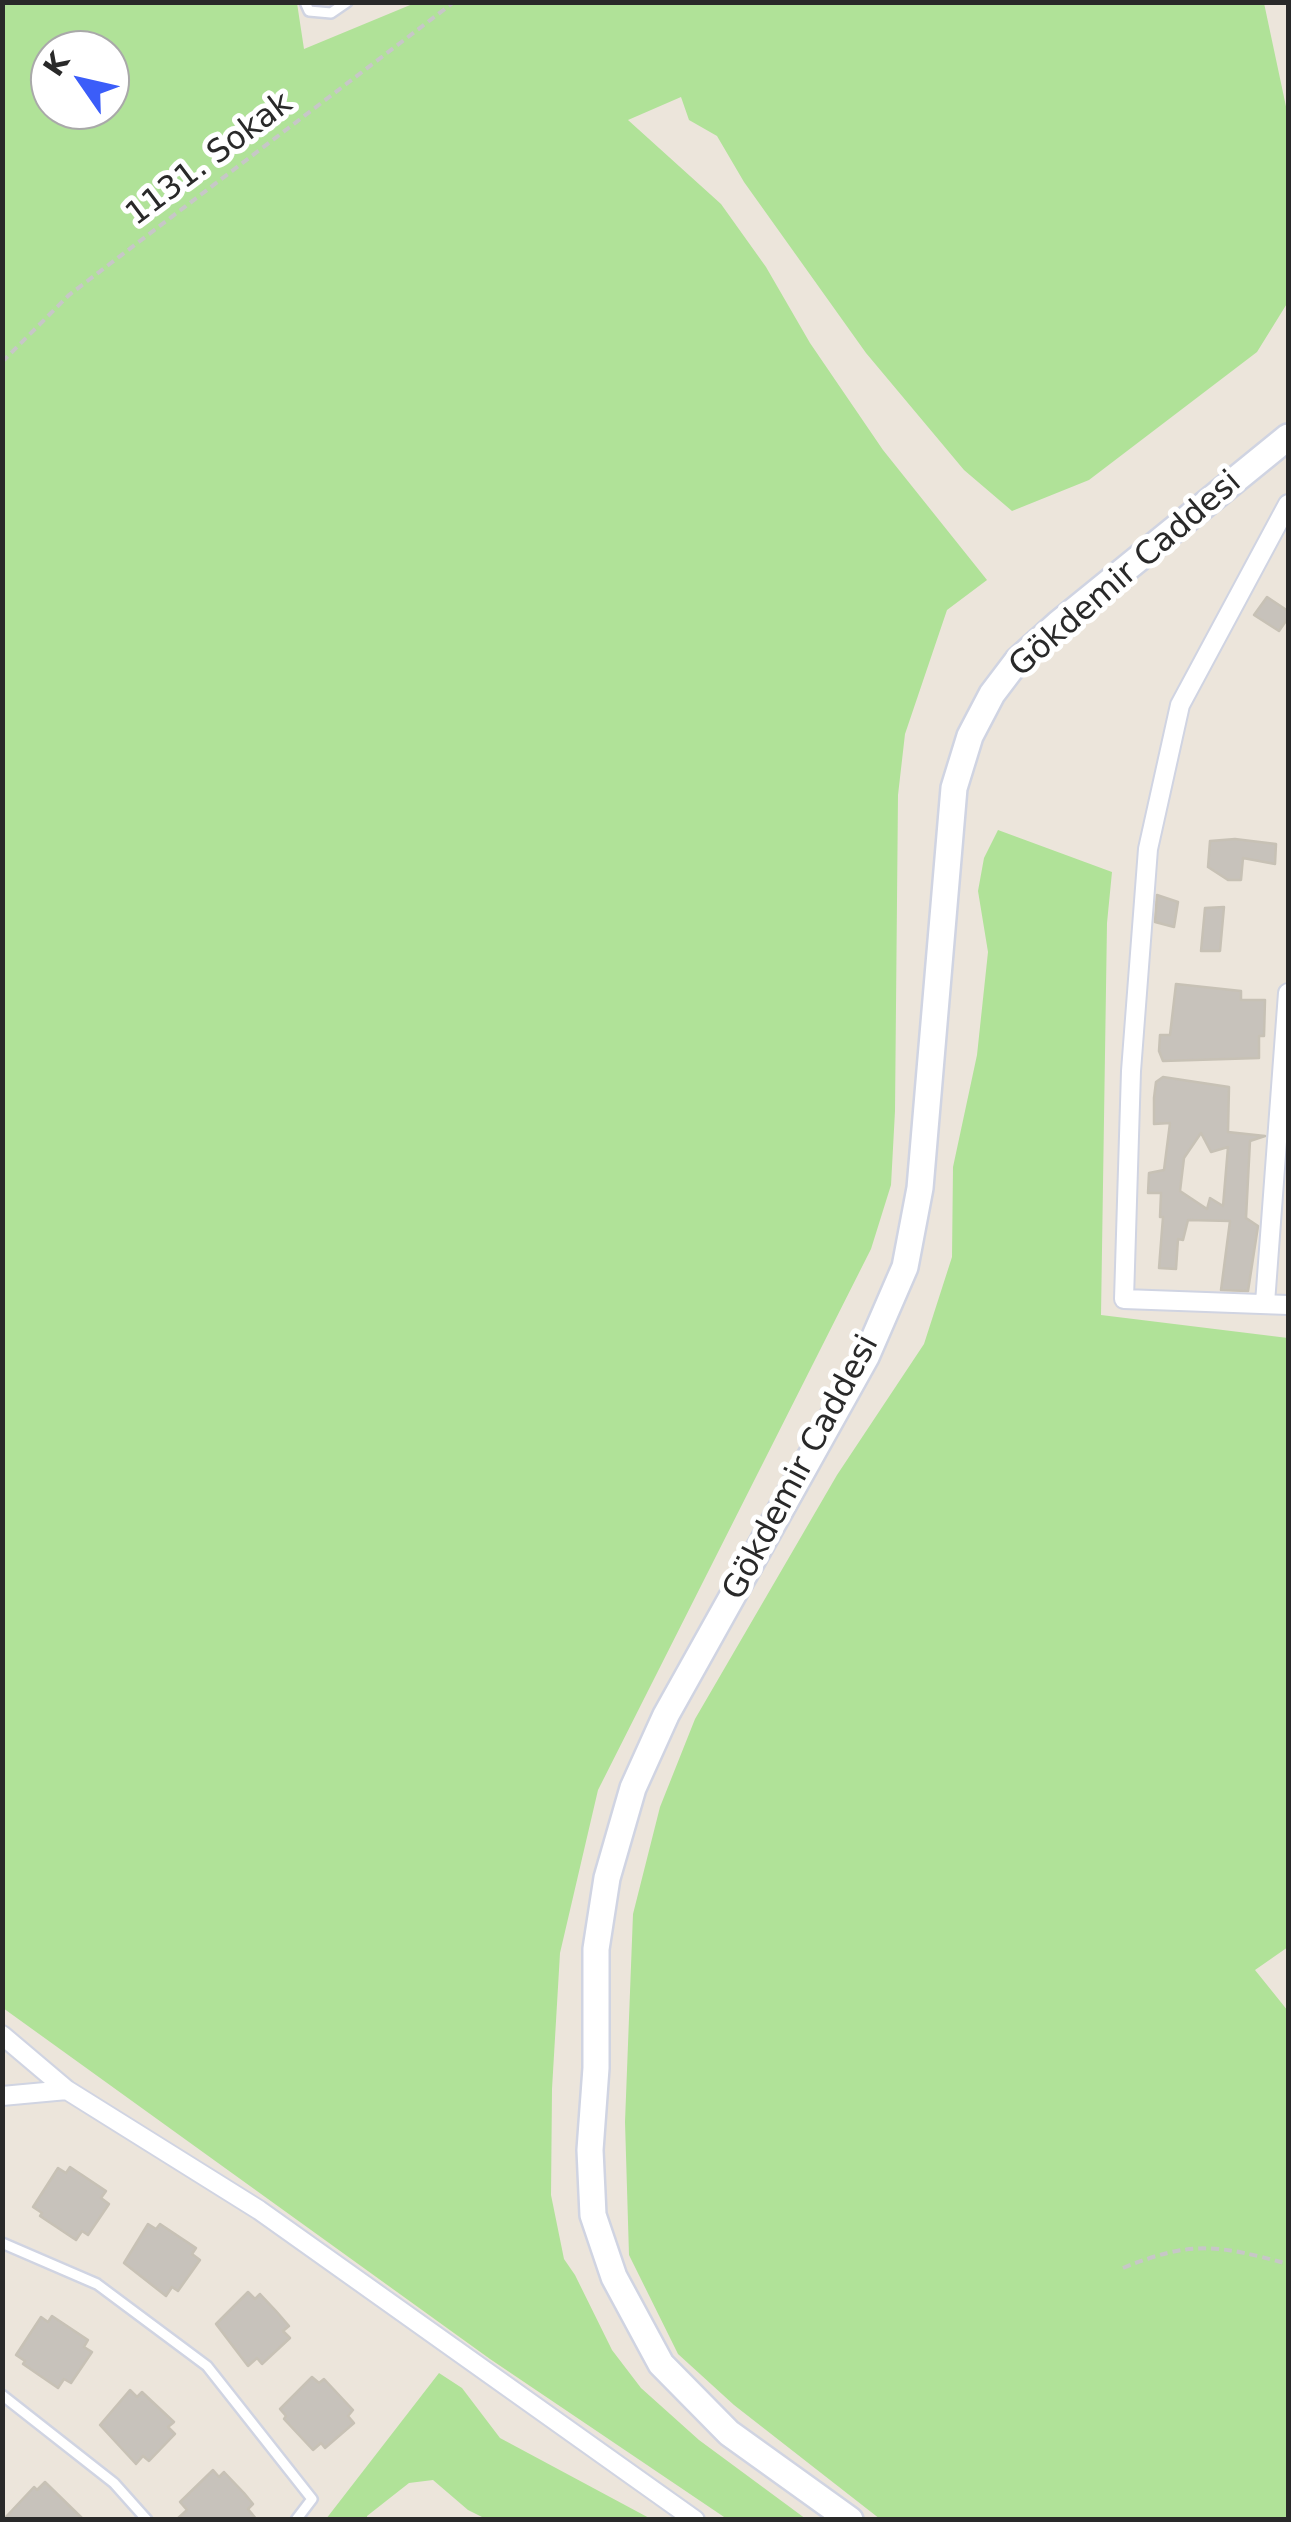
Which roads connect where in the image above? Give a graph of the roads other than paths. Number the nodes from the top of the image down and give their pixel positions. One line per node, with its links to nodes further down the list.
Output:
1 (306, 2): 2 (lane)
2 (347, 2)
3 (1288, 438): 16 (main road, Gökdemir Caddesi)
4 (1288, 504): 6 (street, Gökdemir Caddesi)
5 (1288, 993): 6 (street)
6 (1265, 1303): 7 (street, Gökdemir Caddesi)
7 (1288, 1305)
8 (2, 2035): 9 (street)
9 (67, 2090): 10 (street); 15 (street)
10 (2, 2096)
11 (2, 2243): 14 (lane)
12 (2, 2395): 13 (lane)
13 (147, 2520)
14 (296, 2520)
15 (695, 2520)
16 (850, 2520)

